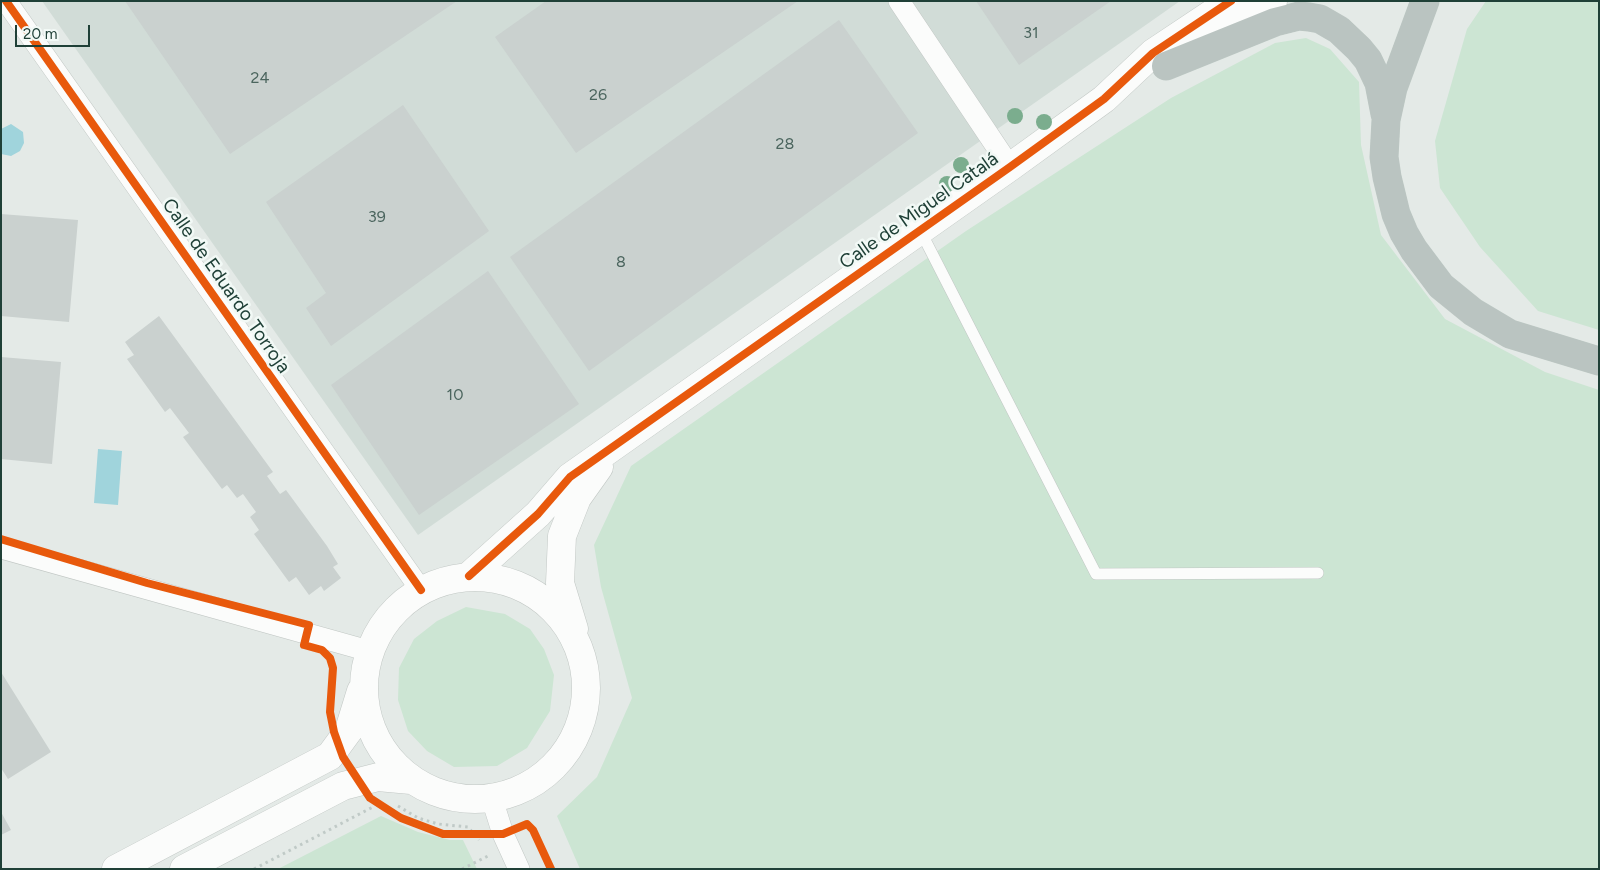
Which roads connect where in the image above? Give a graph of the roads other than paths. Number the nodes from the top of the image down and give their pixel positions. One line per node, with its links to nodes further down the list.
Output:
1 (6, 1): 16 (street, Calle de Eduardo Torroja)
2 (899, 1): 9 (street)
3 (1231, 1): 7 (street, Calle de Miguel Catalá)
4 (1273, 1): 6 (street)
5 (1425, 1): 8 (highway)
6 (1166, 66): 7 (street); 8 (highway)
7 (1104, 99): 9 (street, Calle de Miguel Catalá)
8 (1386, 120): 11 (highway)
9 (1010, 167): 10 (street, Calle de Miguel Catalá)
10 (920, 230): 12 (street, Calle de Miguel Catalá); 14 (lane)
11 (1599, 361)
12 (620, 442): 15 (street, Calle de Miguel Catalá); 18 (street)
13 (1, 548): 17 (street)
14 (1318, 573)
15 (468, 576): 16 (street); 18 (street)
16 (421, 590): 17 (street)
17 (369, 651): 19 (street)
18 (581, 652): 21 (street)
19 (363, 687): 20 (street); 22 (street)
20 (411, 780): 21 (street); 23 (street)
21 (492, 799): 24 (street)
22 (116, 869)
23 (184, 869)
24 (519, 869)

